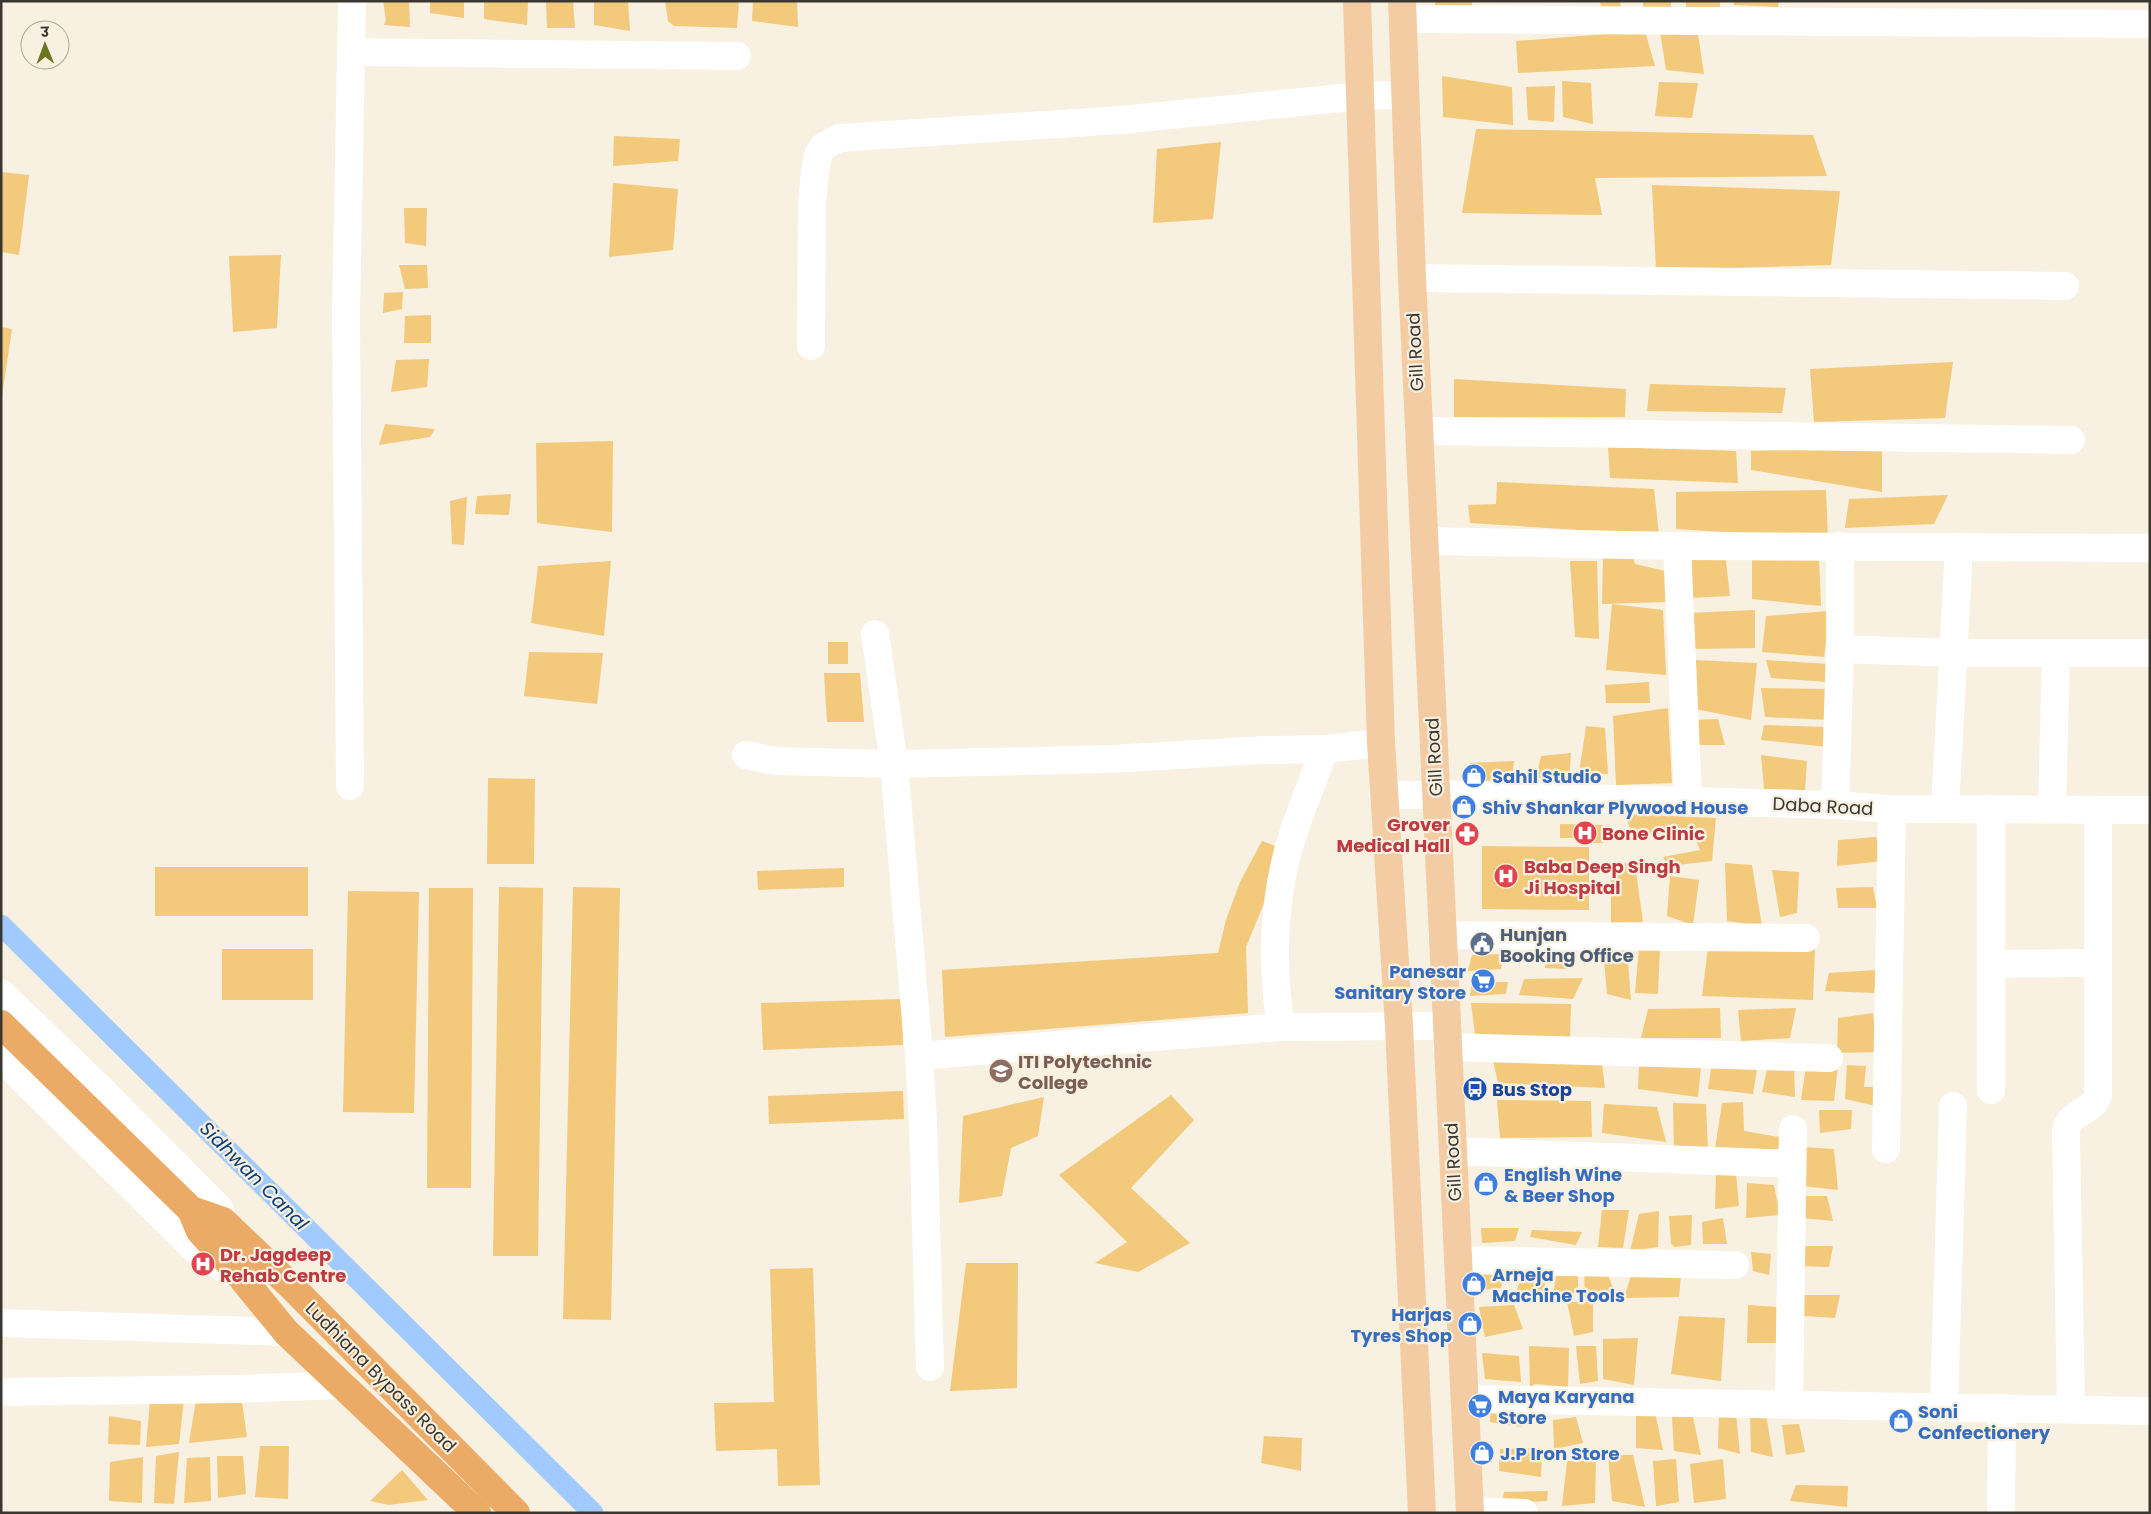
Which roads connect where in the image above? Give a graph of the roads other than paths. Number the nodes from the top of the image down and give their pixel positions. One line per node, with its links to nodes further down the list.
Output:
1 (352, 1): 5 (street)
2 (1357, 1): 8 (main road)
3 (1402, 10): 4 (street); 7 (main road, Gill Road)
4 (2150, 24)
5 (351, 52): 6 (street); 28 (street)
6 (737, 56)
7 (1405, 95): 8 (street); 9 (main road, Gill Road)
8 (1361, 96): 11 (street); 24 (main road)
9 (1412, 278): 10 (street); 12 (main road, Gill Road)
10 (2064, 286)
11 (811, 346)
12 (1419, 431): 13 (street); 14 (main road, Gill Road)
13 (2071, 440)
14 (1425, 541): 15 (street); 29 (main road, Gill Road)
15 (1676, 546): 16 (street); 31 (street)
16 (1840, 546): 17 (street); 20 (street)
17 (1959, 548): 18 (street); 21 (street)
18 (2150, 548)
19 (875, 634): 27 (street)
20 (1840, 649): 21 (street); 32 (street)
21 (1954, 653): 23 (street); 35 (street)
22 (2150, 653): 23 (street)
23 (2056, 654): 33 (street)
24 (1380, 743): 25 (street); 30 (main road)
25 (1324, 749): 27 (street); 45 (street)
26 (746, 756): 27 (street)
27 (894, 764): 48 (street)
28 (350, 786)
29 (1436, 794): 30 (street, Daba Road); 31 (street, Daba Road); 39 (main road, Gill Road)
30 (1384, 796): 44 (main road)
31 (1688, 800): 32 (street, Daba Road)
32 (1835, 805): 34 (street, Daba Road)
33 (2052, 808): 36 (street, Daba Road); 38 (street, Daba Road)
34 (1892, 809): 35 (street, Daba Road); 54 (street)
35 (1945, 809): 36 (street, Daba Road)
36 (1992, 809): 42 (street)
37 (2150, 810): 38 (street, Daba Road)
38 (2098, 811): 41 (street)
39 (1442, 935): 40 (street); 47 (main road, Gill Road)
40 (1806, 938)
41 (2098, 963): 42 (street); 71 (street)
42 (1991, 964): 51 (street)
43 (1, 993): 58 (street)
44 (1398, 1017): 45 (street); 47 (street); 76 (main road)
45 (1280, 1018): 48 (street)
46 (1, 1024): 57 (highway)
47 (1447, 1027): 50 (street); 55 (main road, Gill Road)
48 (918, 1056): 64 (street)
49 (1, 1058): 61 (street)
50 (1830, 1058)
51 (1991, 1090)
52 (1953, 1106): 69 (street)
53 (1792, 1129): 56 (street)
54 (1886, 1149)
55 (1453, 1151): 56 (street); 59 (main road, Gill Road)
56 (1792, 1164): 68 (street)
57 (184, 1203): 58 (highway); 61 (highway, Ludhiana Bypass Road)
58 (222, 1221): 75 (highway, Ludhiana Bypass Road)
59 (1458, 1260): 60 (street); 67 (main road, Gill Road)
60 (1735, 1265)
61 (241, 1277): 63 (highway, Ludhiana Bypass Road)
62 (1, 1323): 63 (street)
63 (286, 1332): 65 (highway, Ludhiana Bypass Road)
64 (930, 1367)
65 (343, 1385): 66 (street); 74 (highway, Ludhiana Bypass Road)
66 (1, 1392)
67 (1465, 1399): 68 (street); 73 (main road, Gill Road)
68 (1789, 1404): 69 (street)
69 (1944, 1407): 70 (street)
70 (2002, 1408): 71 (street); 78 (street)
71 (2071, 1409): 72 (street)
72 (2150, 1411)
73 (1470, 1512): 77 (street)
74 (477, 1513)
75 (516, 1513)
76 (1422, 1513)
77 (1524, 1513)
78 (2001, 1513)

